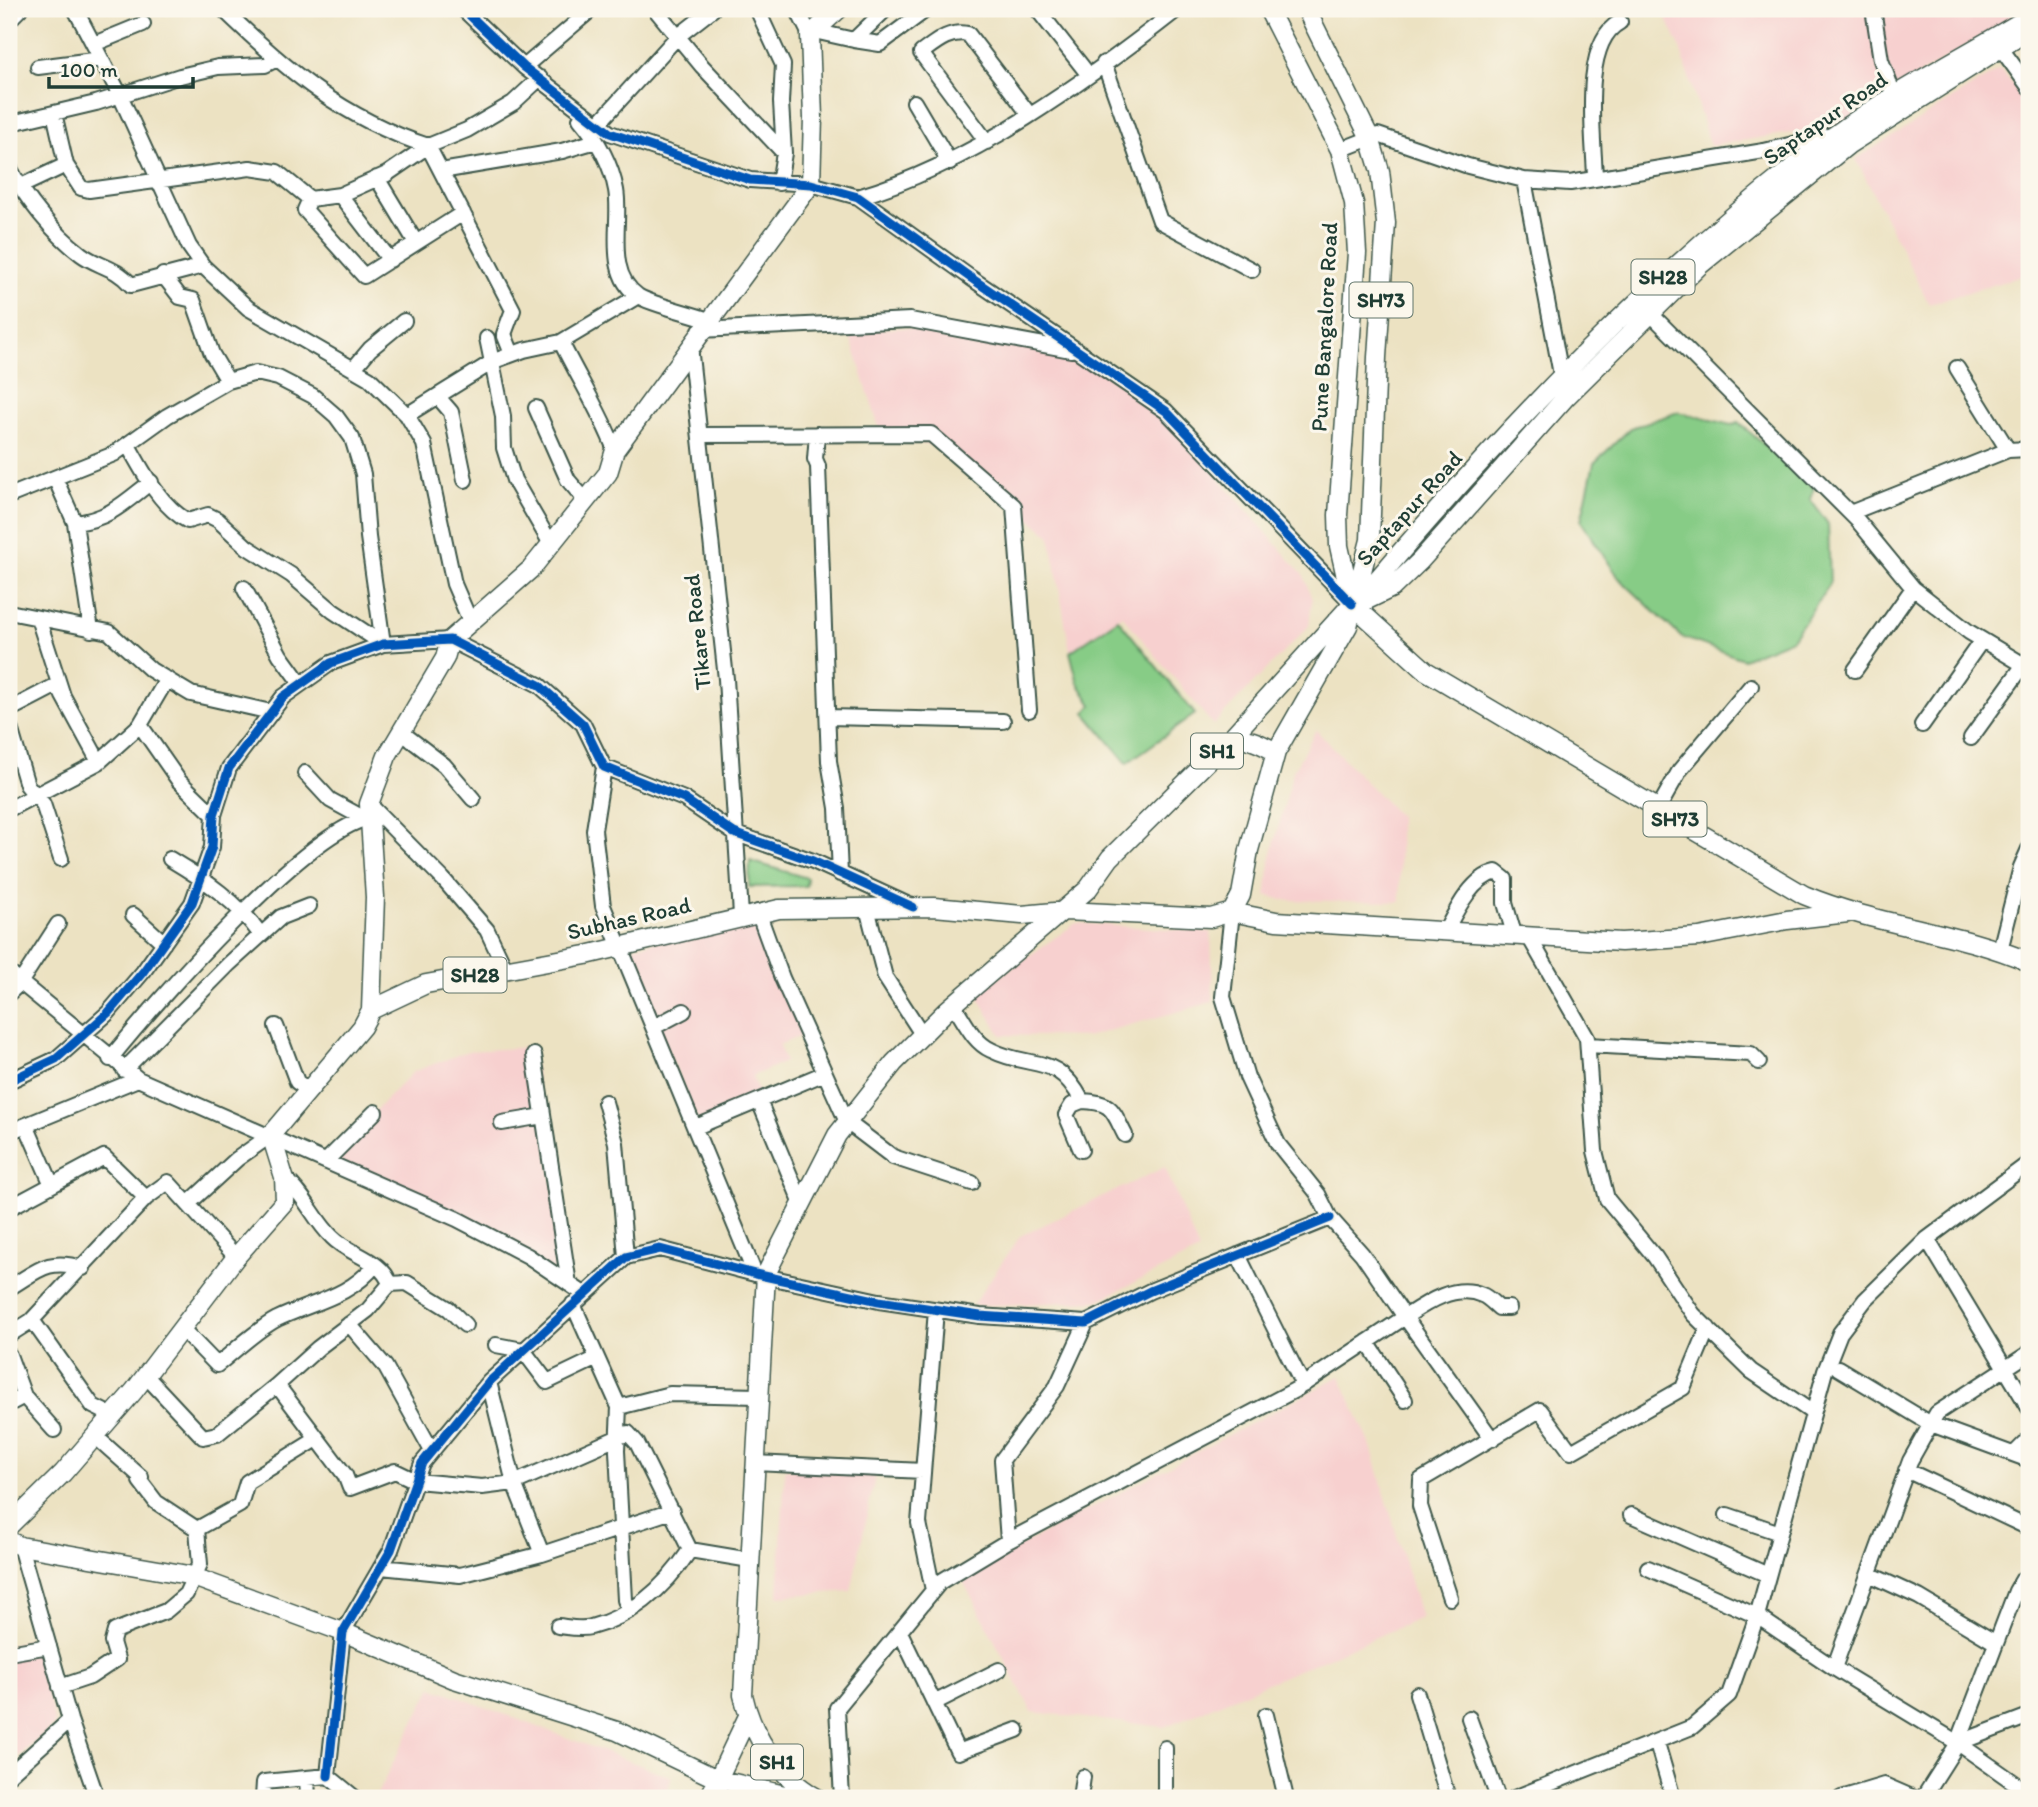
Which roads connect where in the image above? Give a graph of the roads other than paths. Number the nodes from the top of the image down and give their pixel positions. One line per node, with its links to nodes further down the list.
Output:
1 (20, 9): 19 (street)
2 (75, 9): 26 (street)
3 (223, 9): 29 (street)
4 (463, 9): 32 (street)
5 (592, 9): 32 (street)
6 (655, 9): 24 (street)
7 (713, 9): 24 (street)
8 (757, 9): 50 (street)
9 (797, 9): 23 (street)
10 (838, 9): 23 (main road)
11 (886, 9): 25 (street)
12 (927, 9): 25 (street)
13 (1037, 9): 33 (street)
14 (1178, 9): 30 (street)
15 (1268, 9): 49 (main road, Pune Bangalore Road / SH73)
16 (1306, 9): 44 (main road, SH73)
17 (1873, 9): 37 (street)
18 (2029, 17): 27 (main road, Saptapur Road / SH28)
19 (9, 20)
20 (1620, 22): 57 (street)
21 (143, 24): 26 (street)
22 (2029, 30): 27 (main road, Saptapur Road / SH28)
23 (812, 33): 25 (street); 60 (main road)
24 (677, 37): 43 (street); 50 (street)
25 (854, 40)
26 (94, 44): 28 (street)
27 (1997, 44): 35 (street); 37 (main road, Saptapur Road / SH28); 45 (main road, Saptapur Road / SH28)
28 (101, 59): 31 (street); 36 (street)
29 (275, 60): 36 (street); 48 (street)
30 (1104, 63): 33 (street); 69 (street)
31 (38, 67)
32 (524, 67): 34 (street)
33 (1088, 74): 41 (street)
34 (540, 78): 38 (street); 48 (street)
35 (2029, 87)
36 (120, 93): 40 (street); 55 (street)
37 (1895, 98): 45 (main road, Saptapur Road / SH28)
38 (565, 99): 43 (street); 46 (street)
39 (914, 102): 51 (street)
40 (54, 113): 42 (street); 52 (street)
41 (1029, 114): 47 (street); 47 (street)
42 (9, 121)
43 (597, 125): 59 (street)
44 (1370, 138): 49 (street); 58 (street); 105 (main road, SH73)
45 (1842, 140): 57 (street); 72 (main road, Saptapur Road / SH28)
46 (596, 141): 54 (street); 71 (street)
47 (987, 142): 51 (street)
48 (428, 146): 54 (street); 56 (street)
49 (1340, 150): 105 (main road, Pune Bangalore Road / SH73)
50 (785, 153): 59 (street)
51 (950, 163): 63 (street)
52 (66, 165): 55 (street); 61 (street)
53 (9, 167): 61 (street)
54 (441, 171): 65 (street)
55 (158, 178): 64 (street); 68 (street)
56 (377, 178): 62 (street); 66 (street)
57 (1595, 178): 58 (street)
58 (1524, 180): 83 (street)
59 (779, 183): 60 (street)
60 (811, 184): 63 (street); 74 (main road)
61 (19, 187): 70 (street)
62 (340, 195): 64 (street); 67 (street)
63 (859, 197): 78 (street)
64 (310, 200): 67 (street)
65 (463, 213): 66 (street); 79 (street)
66 (415, 241): 67 (street)
67 (390, 260)
68 (203, 266): 70 (street); 82 (street)
69 (1252, 270)
70 (163, 275): 84 (street)
71 (638, 296): 74 (street); 76 (street)
72 (1643, 307): 83 (main road, Saptapur Road / SH28); 86 (main road, Saptapur Road / SH28); 100 (street)
73 (404, 321): 82 (street)
74 (705, 325): 77 (main road); 78 (street)
75 (487, 338): 80 (street)
76 (561, 342): 79 (street); 93 (street)
77 (690, 346): 89 (street, Tikare Road); 93 (main road)
78 (1079, 352): 105 (street)
79 (512, 354): 80 (street)
80 (494, 361): 85 (street); 102 (street)
81 (1957, 368): 94 (street)
82 (354, 369): 88 (street)
83 (1562, 377): 86 (street); 105 (main road, Saptapur Road / SH28)
84 (228, 381): 91 (street); 112 (street)
85 (438, 397): 88 (street); 96 (street)
86 (1566, 397): 105 (main road, Saptapur Road / SH28)
87 (536, 408): 99 (street)
88 (407, 415): 108 (street)
89 (700, 435): 90 (street); 140 (street, Tikare Road)
90 (817, 435): 120 (street); 122 (street)
91 (128, 445): 95 (street); 97 (street)
92 (2029, 449): 94 (street)
93 (615, 450): 99 (main road)
94 (2008, 450): 100 (street)
95 (55, 478): 98 (street); 101 (street)
96 (465, 480)
97 (151, 482): 101 (street); 112 (street)
98 (9, 496)
99 (586, 501): 102 (main road)
100 (1850, 513): 104 (street)
101 (75, 523): 109 (street)
102 (551, 544): 108 (main road)
103 (244, 588): 117 (street)
104 (1913, 588): 111 (street); 114 (street)
105 (1354, 605): 129 (main road, SH1); 130 (main road); 137 (main road, SH73)
106 (9, 612): 107 (street)
107 (38, 618): 109 (street); 116 (street)
108 (470, 621): 110 (main road)
109 (91, 630): 115 (street)
110 (450, 640): 112 (street); 127 (main road); 132 (street)
111 (1982, 640): 113 (street); 126 (street)
112 (383, 645): 117 (street)
113 (2027, 662): 128 (street)
114 (1855, 670)
115 (167, 679): 121 (street); 125 (street)
116 (59, 684): 119 (street); 131 (street)
117 (301, 684): 121 (street)
118 (1751, 686): 137 (street)
119 (9, 710)
120 (1029, 710)
121 (271, 712): 139 (street)
122 (828, 717): 123 (street); 144 (street)
123 (1003, 721)
124 (9, 724): 134 (street)
125 (139, 725): 131 (street); 139 (street)
126 (1922, 725)
127 (401, 732): 135 (street); 138 (main road)
128 (1971, 738)
129 (1229, 740): 130 (main road); 149 (main road, SH1)
130 (1276, 752): 151 (main road)
131 (99, 762): 134 (street)
132 (604, 767): 140 (street); 160 (street)
133 (305, 772): 138 (street)
134 (37, 795): 136 (street); 142 (street)
135 (473, 799)
136 (9, 809)
137 (1658, 809): 152 (main road, SH73)
138 (368, 814): 150 (street); 163 (street); 166 (main road)
139 (214, 816): 145 (street)
140 (734, 833): 144 (street); 153 (street, Tikare Road)
141 (2029, 849): 161 (street)
142 (61, 859)
143 (170, 859): 145 (street)
144 (841, 874): 147 (street)
145 (201, 878): 150 (street); 159 (street)
146 (309, 906): 157 (street)
147 (914, 907): 148 (main road, Subhas Road / SH28); 149 (main road, Subhas Road / SH28)
148 (867, 908): 153 (main road, Subhas Road / SH28); 170 (street)
149 (1065, 911): 151 (main road, Subhas Road); 165 (main road, SH1)
150 (245, 912): 157 (street); 174 (street)
151 (1232, 912): 156 (main road); 203 (street)
152 (1847, 913): 158 (main road); 161 (main road, SH73)
153 (749, 914): 160 (main road, Subhas Road / SH28); 177 (street, Tikare Road)
154 (133, 915): 159 (street)
155 (58, 924): 164 (street)
156 (1446, 930): 158 (main road); 158 (street)
157 (261, 935): 176 (street)
158 (1521, 935): 172 (street)
159 (164, 943): 171 (street)
160 (620, 946): 163 (main road, Subhas Road / SH28); 169 (street)
161 (2000, 950): 162 (main road, SH73)
162 (2029, 962)
163 (506, 970): 166 (main road, Subhas Road / SH28)
164 (12, 983): 171 (street)
165 (953, 1004): 170 (main road, SH1); 182 (street)
166 (371, 1010): 180 (main road)
167 (684, 1011): 169 (street)
168 (276, 1027): 180 (street)
169 (654, 1027): 189 (street)
170 (922, 1034): 186 (main road, SH1)
171 (83, 1037): 174 (street); 179 (street)
172 (1587, 1045): 175 (street); 222 (street)
173 (534, 1055): 185 (street)
174 (110, 1059): 176 (street)
175 (1759, 1062)
176 (124, 1070): 178 (street)
177 (825, 1073): 181 (street); 186 (street, Tikare Road)
178 (138, 1079): 188 (street); 192 (street)
179 (9, 1081)
180 (310, 1091): 192 (main road)
181 (759, 1101): 189 (street); 200 (street)
182 (1082, 1101): 191 (street); 193 (street)
183 (605, 1102): 207 (street)
184 (375, 1112): 194 (street)
185 (543, 1116): 187 (street); 212 (street)
186 (847, 1122): 197 (street); 200 (main road, SH1)
187 (502, 1123)
188 (26, 1125): 190 (street); 198 (street)
189 (696, 1127): 210 (street)
190 (9, 1132)
191 (1125, 1135)
192 (271, 1136): 194 (street); 196 (main road); 201 (street)
193 (1081, 1150)
194 (326, 1161): 212 (street)
195 (2029, 1163): 204 (street)
196 (284, 1177): 206 (main road); 208 (street)
197 (972, 1183)
198 (52, 1185): 199 (street); 202 (street)
199 (146, 1198): 201 (street); 209 (street)
200 (801, 1202): 210 (main road, SH1)
201 (188, 1203): 206 (street)
202 (9, 1208)
203 (1330, 1218): 205 (street); 217 (street)
204 (1927, 1239): 232 (street); 243 (street)
205 (1238, 1255): 219 (street); 236 (street)
206 (236, 1257): 223 (main road)
207 (626, 1257): 210 (street); 214 (street)
208 (375, 1265): 211 (street); 223 (street)
209 (83, 1269): 213 (street); 218 (street)
210 (761, 1274): 216 (street); 238 (main road, SH1)
211 (390, 1284): 220 (street); 221 (street)
212 (569, 1284): 214 (street)
213 (9, 1288)
214 (579, 1299): 227 (street); 230 (street)
215 (1509, 1308): 217 (street)
216 (936, 1310): 219 (street); 257 (street)
217 (1405, 1317): 225 (street); 250 (street)
218 (32, 1320): 224 (street); 244 (street)
219 (1086, 1323): 268 (street)
220 (349, 1324): 235 (street); 252 (street)
221 (466, 1325)
222 (1708, 1328): 243 (street); 250 (street)
223 (182, 1329): 233 (main road)
224 (9, 1335)
225 (1367, 1342): 236 (street); 239 (street)
226 (496, 1345): 227 (street)
227 (523, 1350): 230 (street); 234 (street)
228 (2029, 1353): 232 (street)
229 (9, 1355): 237 (street)
230 (595, 1359): 241 (street)
231 (1839, 1367): 245 (street)
232 (2004, 1370): 242 (street); 245 (street)
233 (146, 1376): 235 (street); 244 (main road)
234 (489, 1382): 252 (street); 259 (street)
235 (277, 1385): 249 (street)
236 (1303, 1385): 268 (street)
237 (24, 1396): 240 (street); 246 (street)
238 (758, 1396): 241 (street); 255 (main road, SH1)
239 (1405, 1400)
240 (9, 1404)
241 (619, 1407): 248 (street)
242 (2029, 1408)
243 (1813, 1413): 267 (street)
244 (113, 1416): 247 (main road)
245 (1931, 1424): 253 (street); 256 (street)
246 (54, 1430)
247 (95, 1436): 263 (street); 266 (main road)
248 (619, 1438): 259 (street); 260 (street); 264 (street)
249 (317, 1439): 258 (street); 263 (street)
250 (1492, 1439): 279 (street)
251 (2029, 1439): 253 (street)
252 (432, 1451): 258 (street)
253 (2014, 1454): 254 (street)
254 (2029, 1460)
255 (755, 1463): 257 (street); 271 (main road, SH1)
256 (1906, 1470): 265 (street); 274 (street)
257 (923, 1471): 278 (street)
258 (416, 1481): 259 (street); 272 (street)
259 (514, 1483): 270 (street)
260 (672, 1511): 264 (street); 269 (street)
261 (1631, 1515): 275 (street)
262 (1727, 1516): 267 (street)
263 (197, 1528): 277 (street)
264 (622, 1528): 270 (street); 280 (street)
265 (2029, 1528)
266 (12, 1531): 277 (main road); 286 (street)
267 (1780, 1533): 275 (street)
268 (1008, 1541): 278 (street)
269 (690, 1550): 271 (street); 280 (street)
270 (542, 1554): 272 (street)
271 (750, 1560): 294 (main road, SH1)
272 (381, 1567): 283 (street)
273 (1648, 1568): 281 (street)
274 (1869, 1574): 285 (street); 288 (street)
275 (1768, 1575): 281 (street)
276 (2027, 1575): 285 (street)
277 (192, 1577): 283 (main road); 290 (street)
278 (933, 1590): 284 (street)
279 (1450, 1598)
280 (629, 1609): 282 (street)
281 (1757, 1616): 288 (street); 299 (street)
282 (558, 1626)
283 (343, 1632): 303 (street); 306 (main road)
284 (900, 1632): 292 (street); 316 (street)
285 (1996, 1643): 300 (street)
286 (49, 1646): 287 (street); 290 (street)
287 (9, 1653)
288 (1834, 1668): 300 (street)
289 (999, 1670): 292 (street)
290 (61, 1687): 297 (street)
291 (1417, 1694): 320 (street)
292 (934, 1703): 298 (street)
293 (1266, 1714): 319 (street)
294 (748, 1716): 306 (main road); 315 (main road, SH1)
295 (2029, 1716): 300 (street)
296 (1469, 1718): 321 (street)
297 (70, 1720): 302 (street); 309 (street)
298 (1017, 1730)
299 (1657, 1743): 308 (street); 322 (street)
300 (1958, 1743): 307 (street); 325 (street)
301 (1165, 1748): 318 (street)
302 (9, 1775)
303 (328, 1776): 305 (street); 312 (street)
304 (1083, 1777): 317 (street)
305 (307, 1779): 310 (street); 311 (street)
306 (717, 1779): 313 (main road); 314 (main road)
307 (2029, 1793)
308 (1520, 1797)
309 (97, 1798)
310 (263, 1798)
311 (308, 1798)
312 (355, 1798)
313 (709, 1798)
314 (797, 1798)
315 (817, 1798)
316 (842, 1798)
317 (1080, 1798)
318 (1165, 1798)
319 (1286, 1798)
320 (1448, 1798)
321 (1499, 1798)
322 (1674, 1798)
323 (1840, 1798): 324 (street)
324 (1914, 1798)
325 (1923, 1798)

